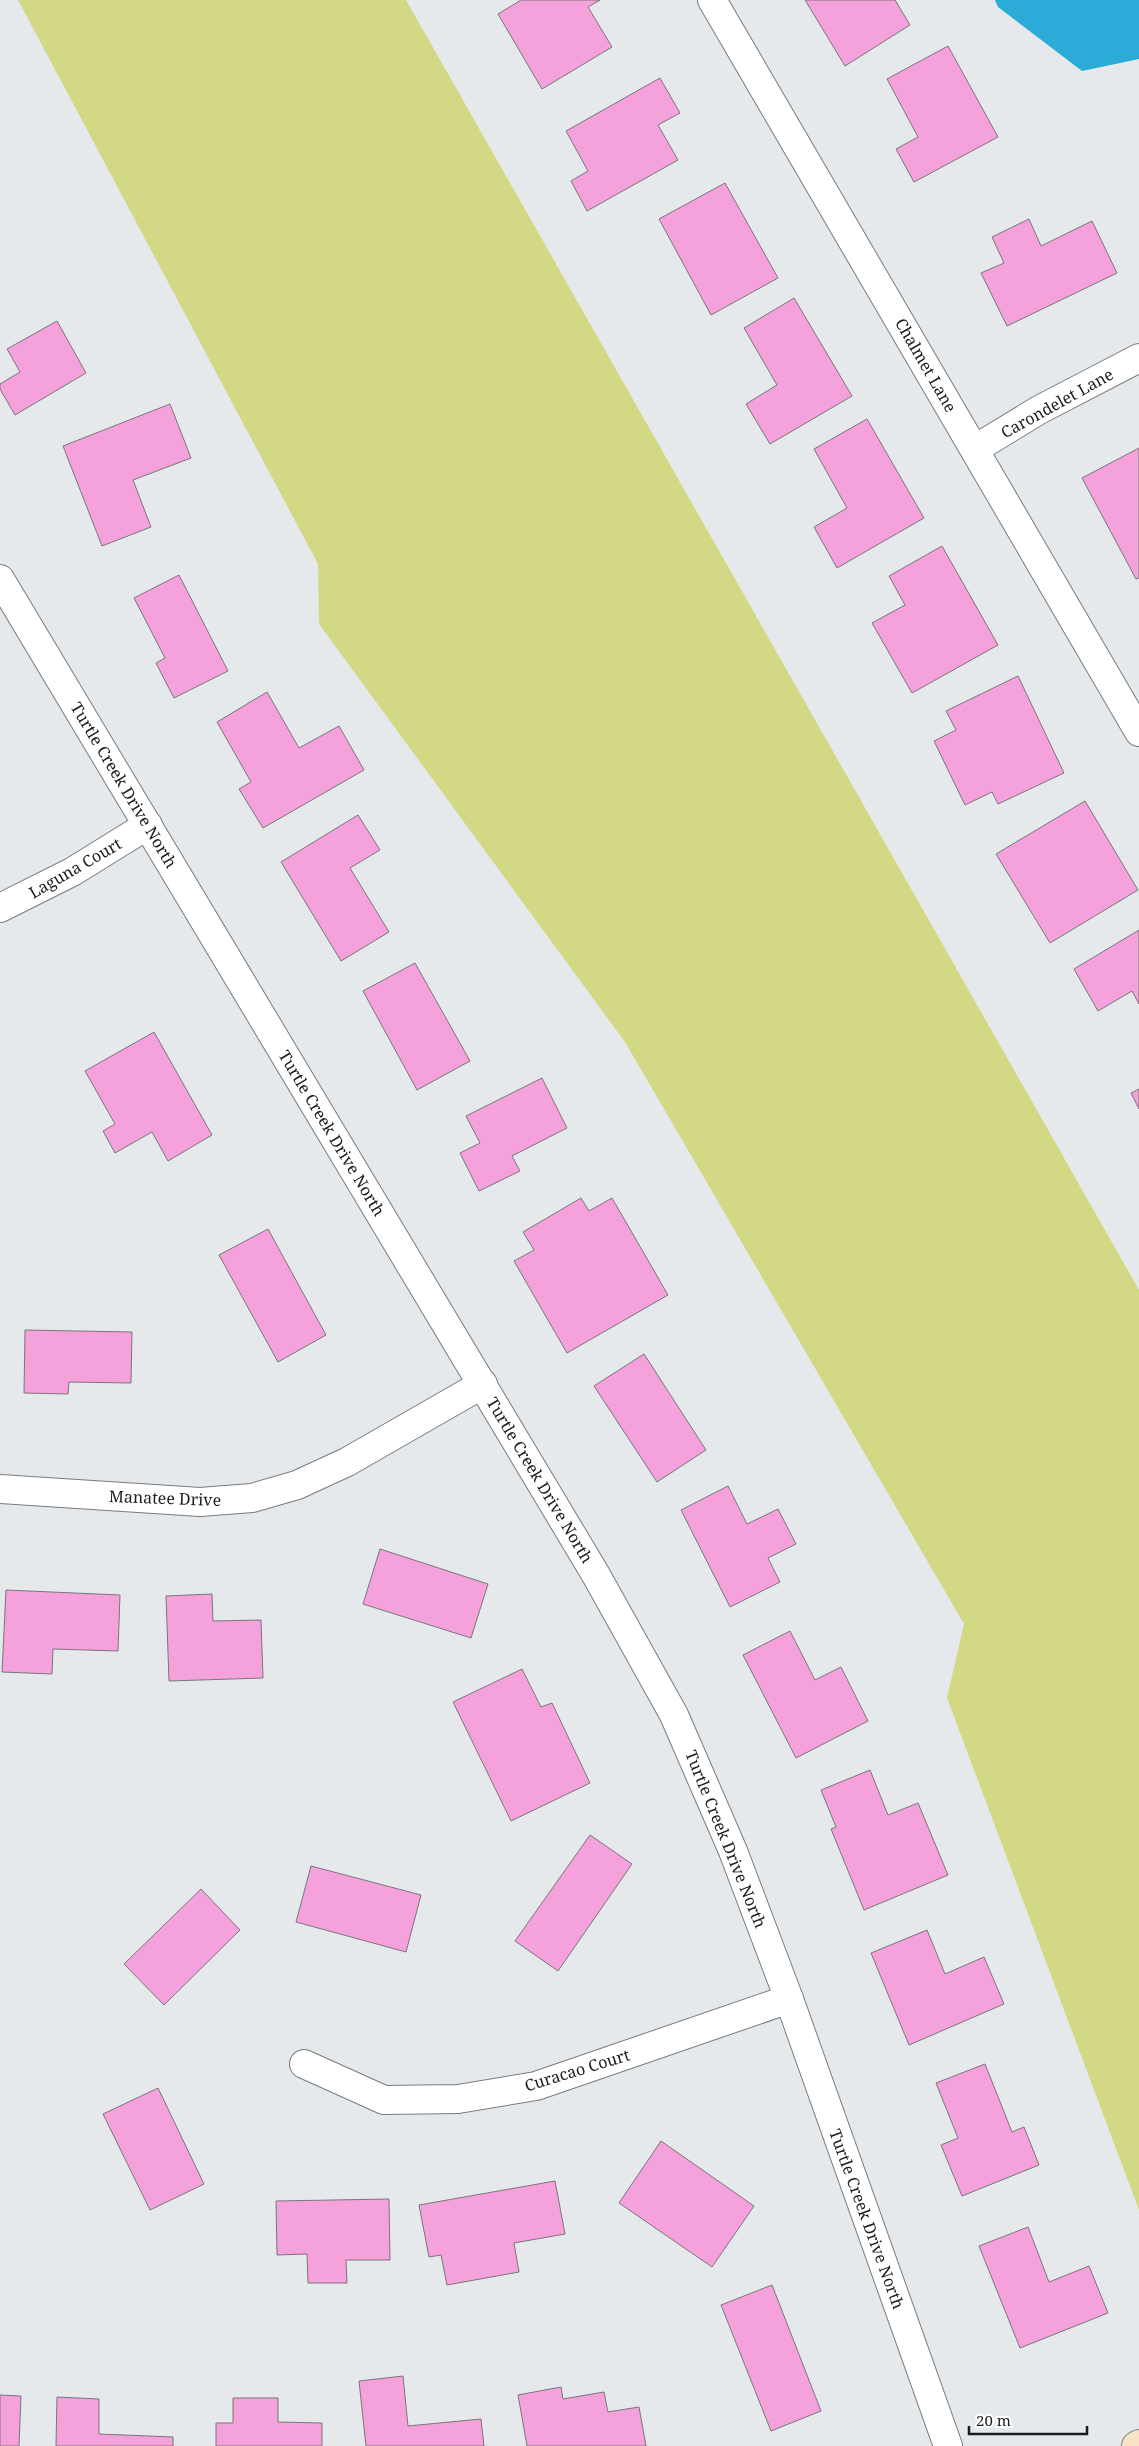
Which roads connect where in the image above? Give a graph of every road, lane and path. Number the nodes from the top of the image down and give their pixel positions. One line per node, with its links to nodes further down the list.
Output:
1 (712, 0): 3 (street, Chalmet Lane)
2 (1139, 358): 3 (street, Carondelet Lane)
3 (975, 448): 5 (street, Chalmet Lane)
4 (0, 579): 6 (street, Turtle Creek Drive North)
5 (1139, 732)
6 (148, 826): 7 (street, Laguna Court); 8 (street, Turtle Creek Drive North)
7 (0, 908)
8 (483, 1384): 9 (street, Manatee Drive); 10 (street, Turtle Creek Drive North)
9 (0, 1489)
10 (789, 1998): 11 (street, Curacao Court); 12 (street, Turtle Creek Drive North)
11 (304, 2064)
12 (948, 2446)

